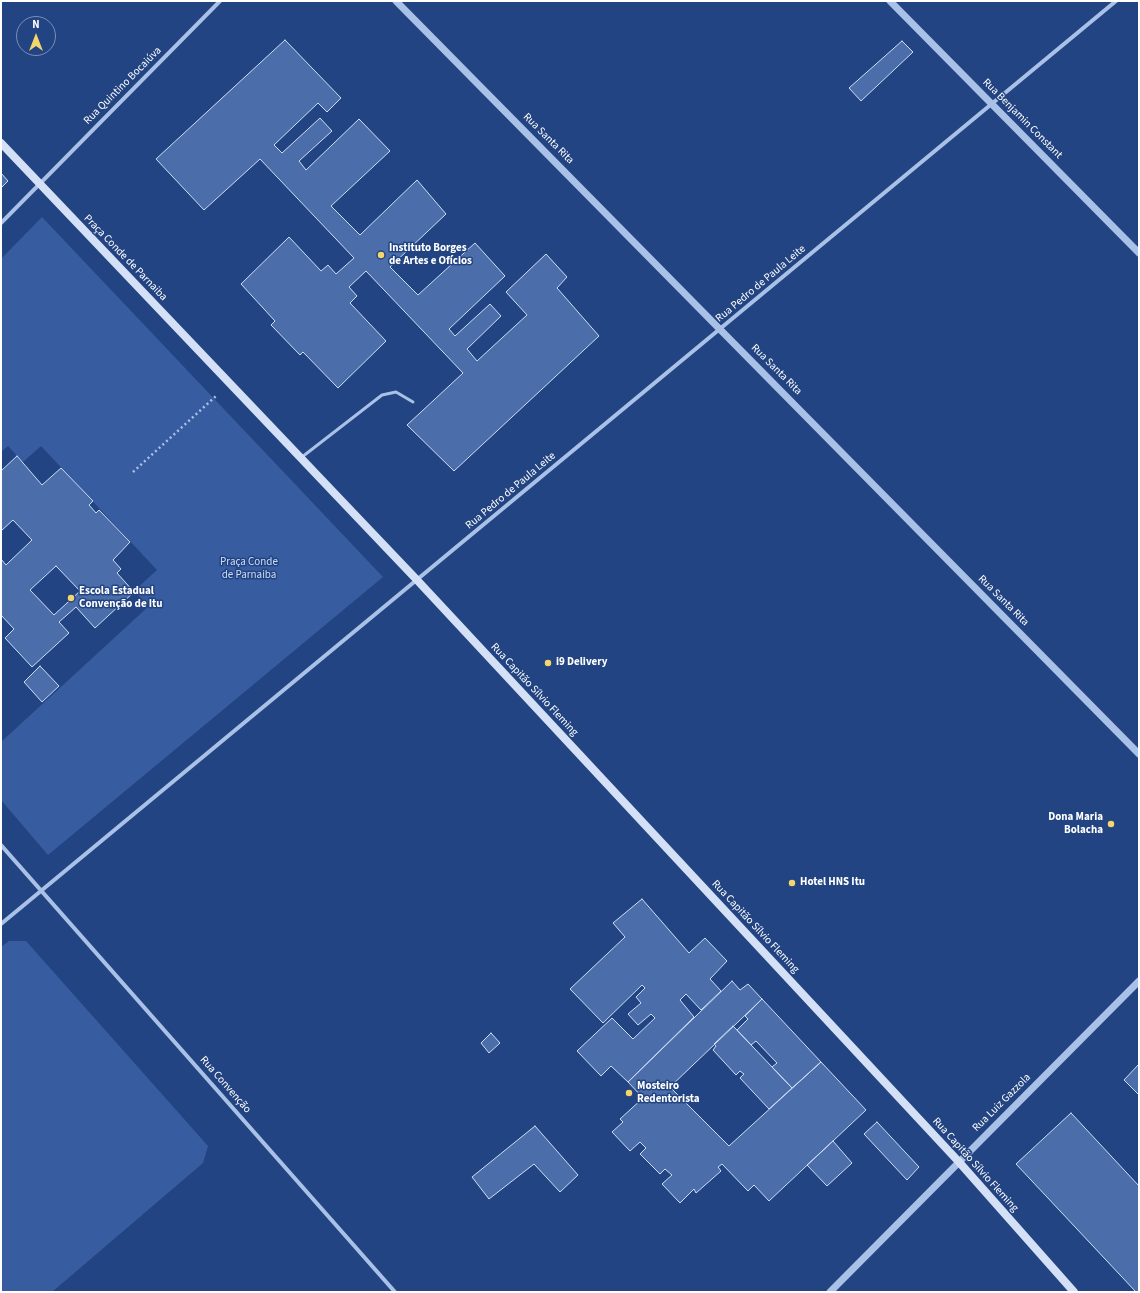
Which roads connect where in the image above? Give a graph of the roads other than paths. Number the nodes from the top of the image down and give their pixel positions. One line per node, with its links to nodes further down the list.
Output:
1 (220, 1): 7 (street, Rua Quintino Bocaiúva)
2 (396, 1): 10 (street, Rua Santa Rita)
3 (890, 1): 5 (street, Rua Benjamin Constant)
4 (1116, 1): 5 (street, Rua Pedro de Paula Leite)
5 (991, 103): 9 (street, Rua Benjamin Constant); 10 (street, Rua Pedro de Paula Leite)
6 (1, 143): 7 (main road, Praça Conde de Parnaiba)
7 (39, 184): 8 (street); 12 (main road, Praça Conde de Parnaiba)
8 (1, 222)
9 (1139, 253)
10 (720, 329): 13 (street, Rua Pedro de Paula Leite); 14 (street, Rua Santa Rita)
11 (413, 402): 12 (lane)
12 (301, 458): 13 (main road, Praça Conde de Parnaiba)
13 (417, 580): 16 (street); 19 (main road, Rua Capitão Sílvio Fleming)
14 (1139, 754)
15 (1, 845): 16 (street)
16 (41, 891): 17 (street); 20 (street, Rua Convenção)
17 (1, 924)
18 (1139, 981): 19 (street, Rua Luiz Gazzola)
19 (959, 1162): 21 (street, Rua Luiz Gazzola); 22 (main road, Rua Capitão Sílvio Fleming)
20 (395, 1292)
21 (830, 1292)
22 (1074, 1292)

